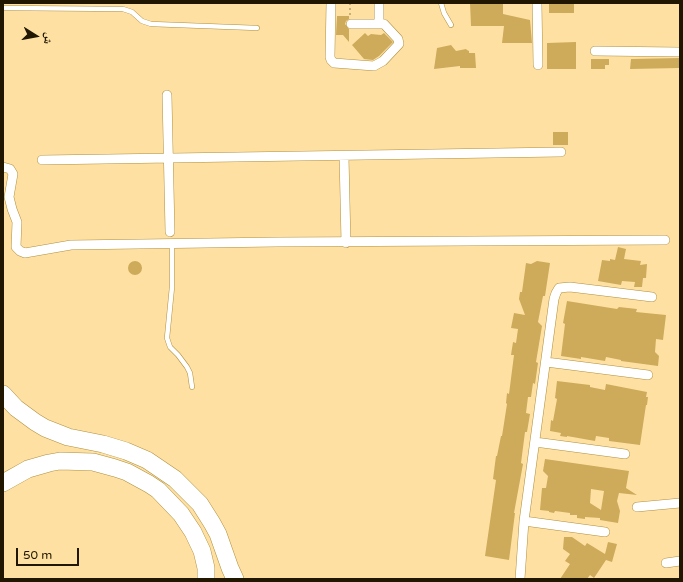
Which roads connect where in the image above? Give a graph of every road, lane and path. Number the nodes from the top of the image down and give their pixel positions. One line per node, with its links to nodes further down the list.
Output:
1 (331, 3): 7 (street)
2 (350, 3): 8 (path)
3 (379, 3): 7 (street)
4 (441, 3): 9 (lane)
5 (537, 3): 13 (street)
6 (3, 8): 10 (lane)
7 (379, 23): 8 (street)
8 (351, 24)
9 (451, 25)
10 (257, 28)
11 (595, 50): 12 (street)
12 (680, 52)
13 (538, 65)
14 (167, 95): 17 (street)
15 (561, 152): 16 (street)
16 (344, 156): 17 (street); 22 (street)
17 (169, 159): 18 (street); 20 (street)
18 (42, 160)
19 (3, 167): 23 (street)
20 (170, 232)
21 (665, 240): 22 (street)
22 (346, 243): 23 (street)
23 (172, 244): 27 (lane)
24 (652, 297): 25 (street)
25 (546, 362): 26 (street); 29 (street)
26 (648, 375)
27 (192, 387)
28 (3, 394): 39 (highway)
29 (535, 442): 30 (street); 34 (street)
30 (625, 454)
31 (3, 483): 38 (highway)
32 (680, 502): 33 (street)
33 (637, 507)
34 (524, 521): 35 (street); 40 (street)
35 (604, 532)
36 (680, 561): 37 (street)
37 (666, 563)
38 (206, 579)
39 (235, 579)
40 (520, 579)

